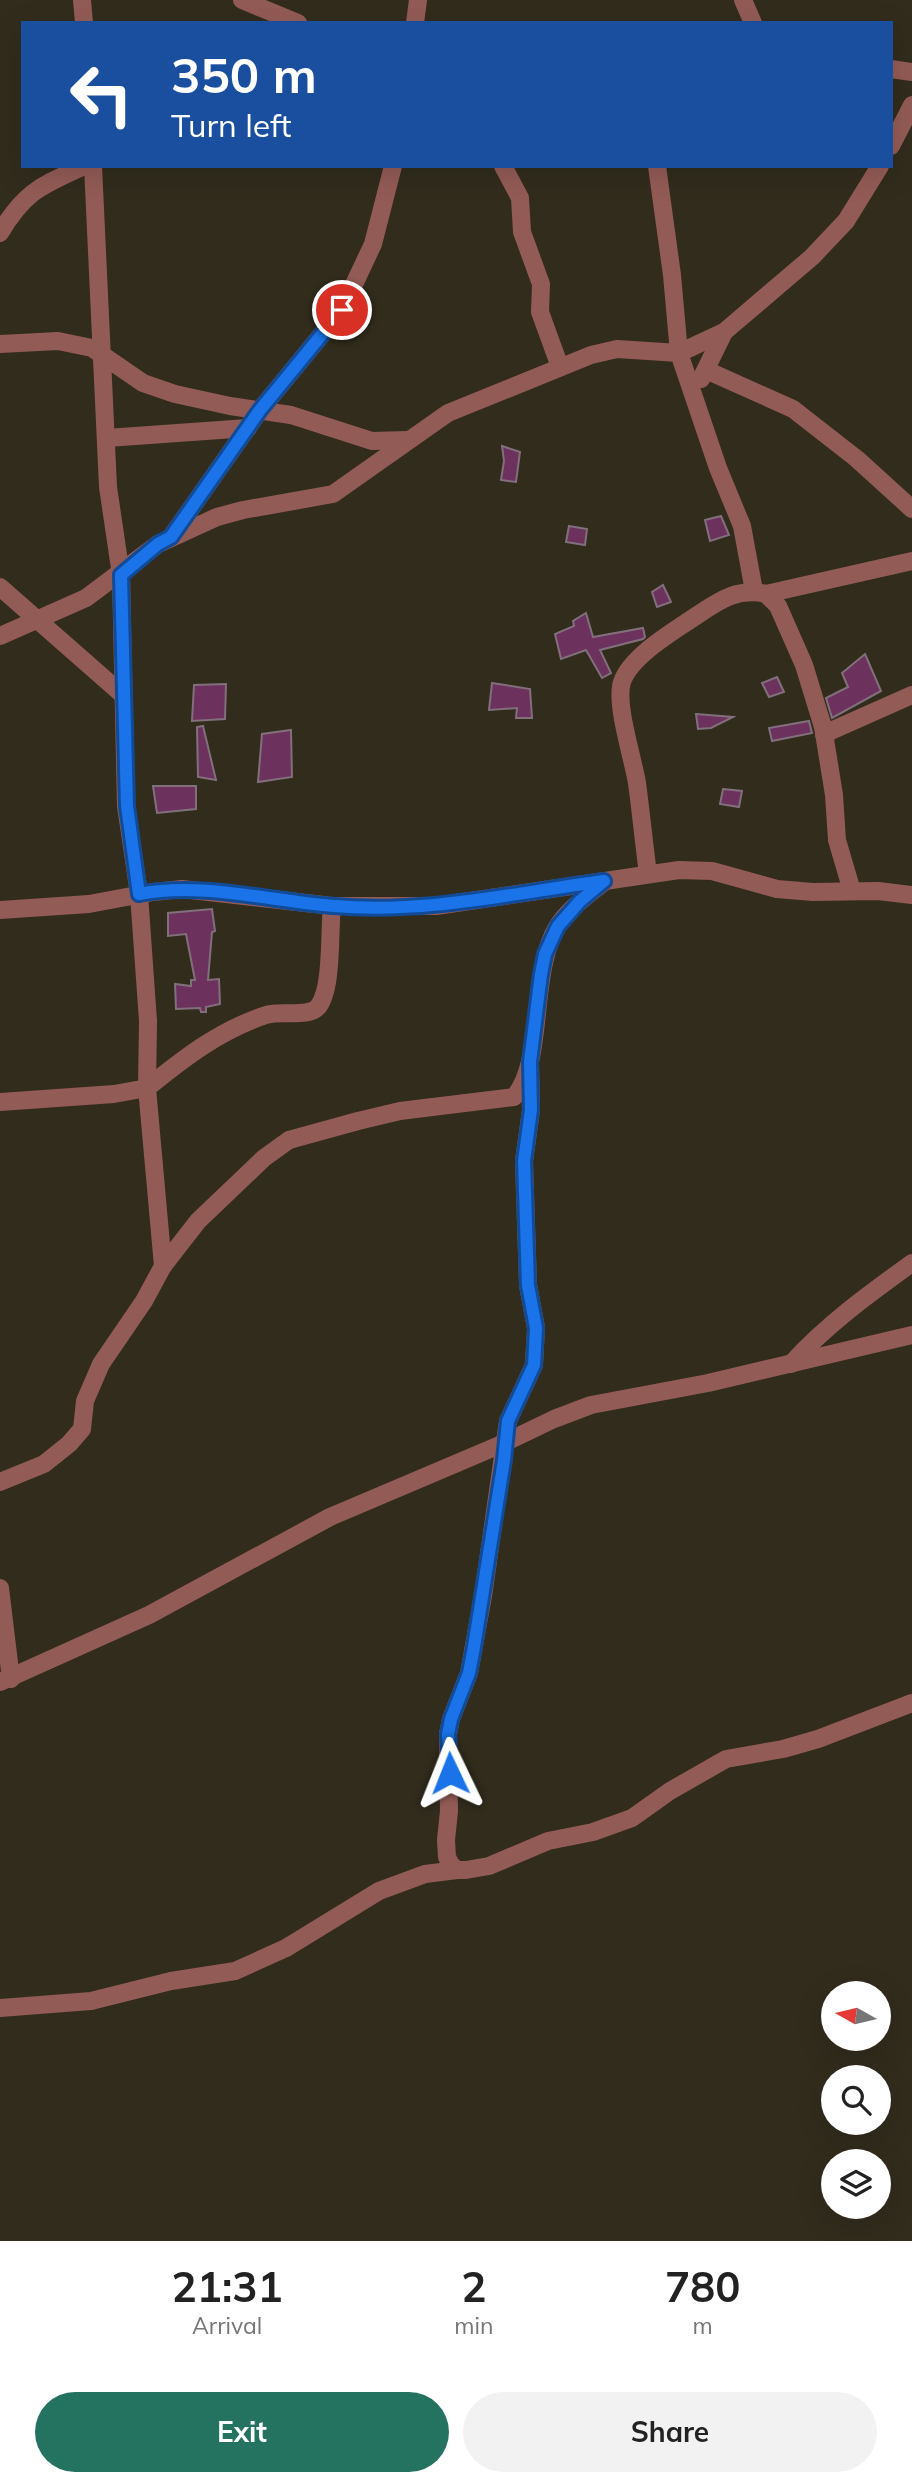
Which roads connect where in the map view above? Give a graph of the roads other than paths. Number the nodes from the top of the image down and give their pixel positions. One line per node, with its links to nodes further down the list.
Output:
1 (82, 0): 5 (street)
2 (242, 0): 6 (street)
3 (418, 0): 7 (street)
4 (743, 0): 8 (street)
5 (84, 21)
6 (293, 21)
7 (415, 21)
8 (752, 21)
9 (893, 69): 10 (street)
10 (912, 72)
11 (912, 105): 12 (street)
12 (893, 142)
13 (80, 168): 19 (street)
14 (93, 168): 23 (street)
15 (392, 168): 27 (street)
16 (504, 168): 24 (street)
17 (657, 168): 22 (street)
18 (879, 168): 20 (street)
19 (0, 233)
20 (724, 332): 22 (street); 25 (street)
21 (0, 344): 23 (street)
22 (679, 353): 24 (street); 26 (street)
23 (103, 356): 27 (street); 29 (street)
24 (560, 368): 30 (street)
25 (706, 370): 26 (street); 31 (street)
26 (692, 394): 37 (street)
27 (260, 410): 28 (street); 30 (street)
28 (248, 428): 29 (street); 33 (street)
29 (107, 438): 35 (street)
30 (407, 440): 33 (street)
31 (904, 496): 32 (street)
32 (912, 509)
33 (171, 537): 35 (street)
34 (912, 561): 37 (street)
35 (121, 575): 38 (street); 40 (street)
36 (0, 587): 38 (street)
37 (760, 592): 42 (street); 43 (street)
38 (37, 619): 39 (street); 40 (street)
39 (0, 636)
40 (123, 695): 46 (street)
41 (912, 695): 42 (street)
42 (824, 734): 45 (street)
43 (648, 874): 44 (street); 45 (street)
44 (604, 881): 48 (street); 50 (street)
45 (852, 891): 47 (street)
46 (139, 894): 48 (street); 49 (street); 51 (street)
47 (912, 895)
48 (332, 906): 51 (street)
49 (0, 910)
50 (530, 1062): 54 (street); 57 (street)
51 (147, 1088): 52 (street); 54 (street)
52 (0, 1102)
53 (912, 1263): 56 (street)
54 (163, 1266): 58 (street)
55 (912, 1335): 56 (street)
56 (790, 1364): 57 (street)
57 (504, 1443): 60 (street); 62 (street)
58 (0, 1482)
59 (0, 1588): 60 (street)
60 (5, 1681)
61 (912, 1703): 62 (street)
62 (457, 1870): 63 (street)
63 (0, 2008)

